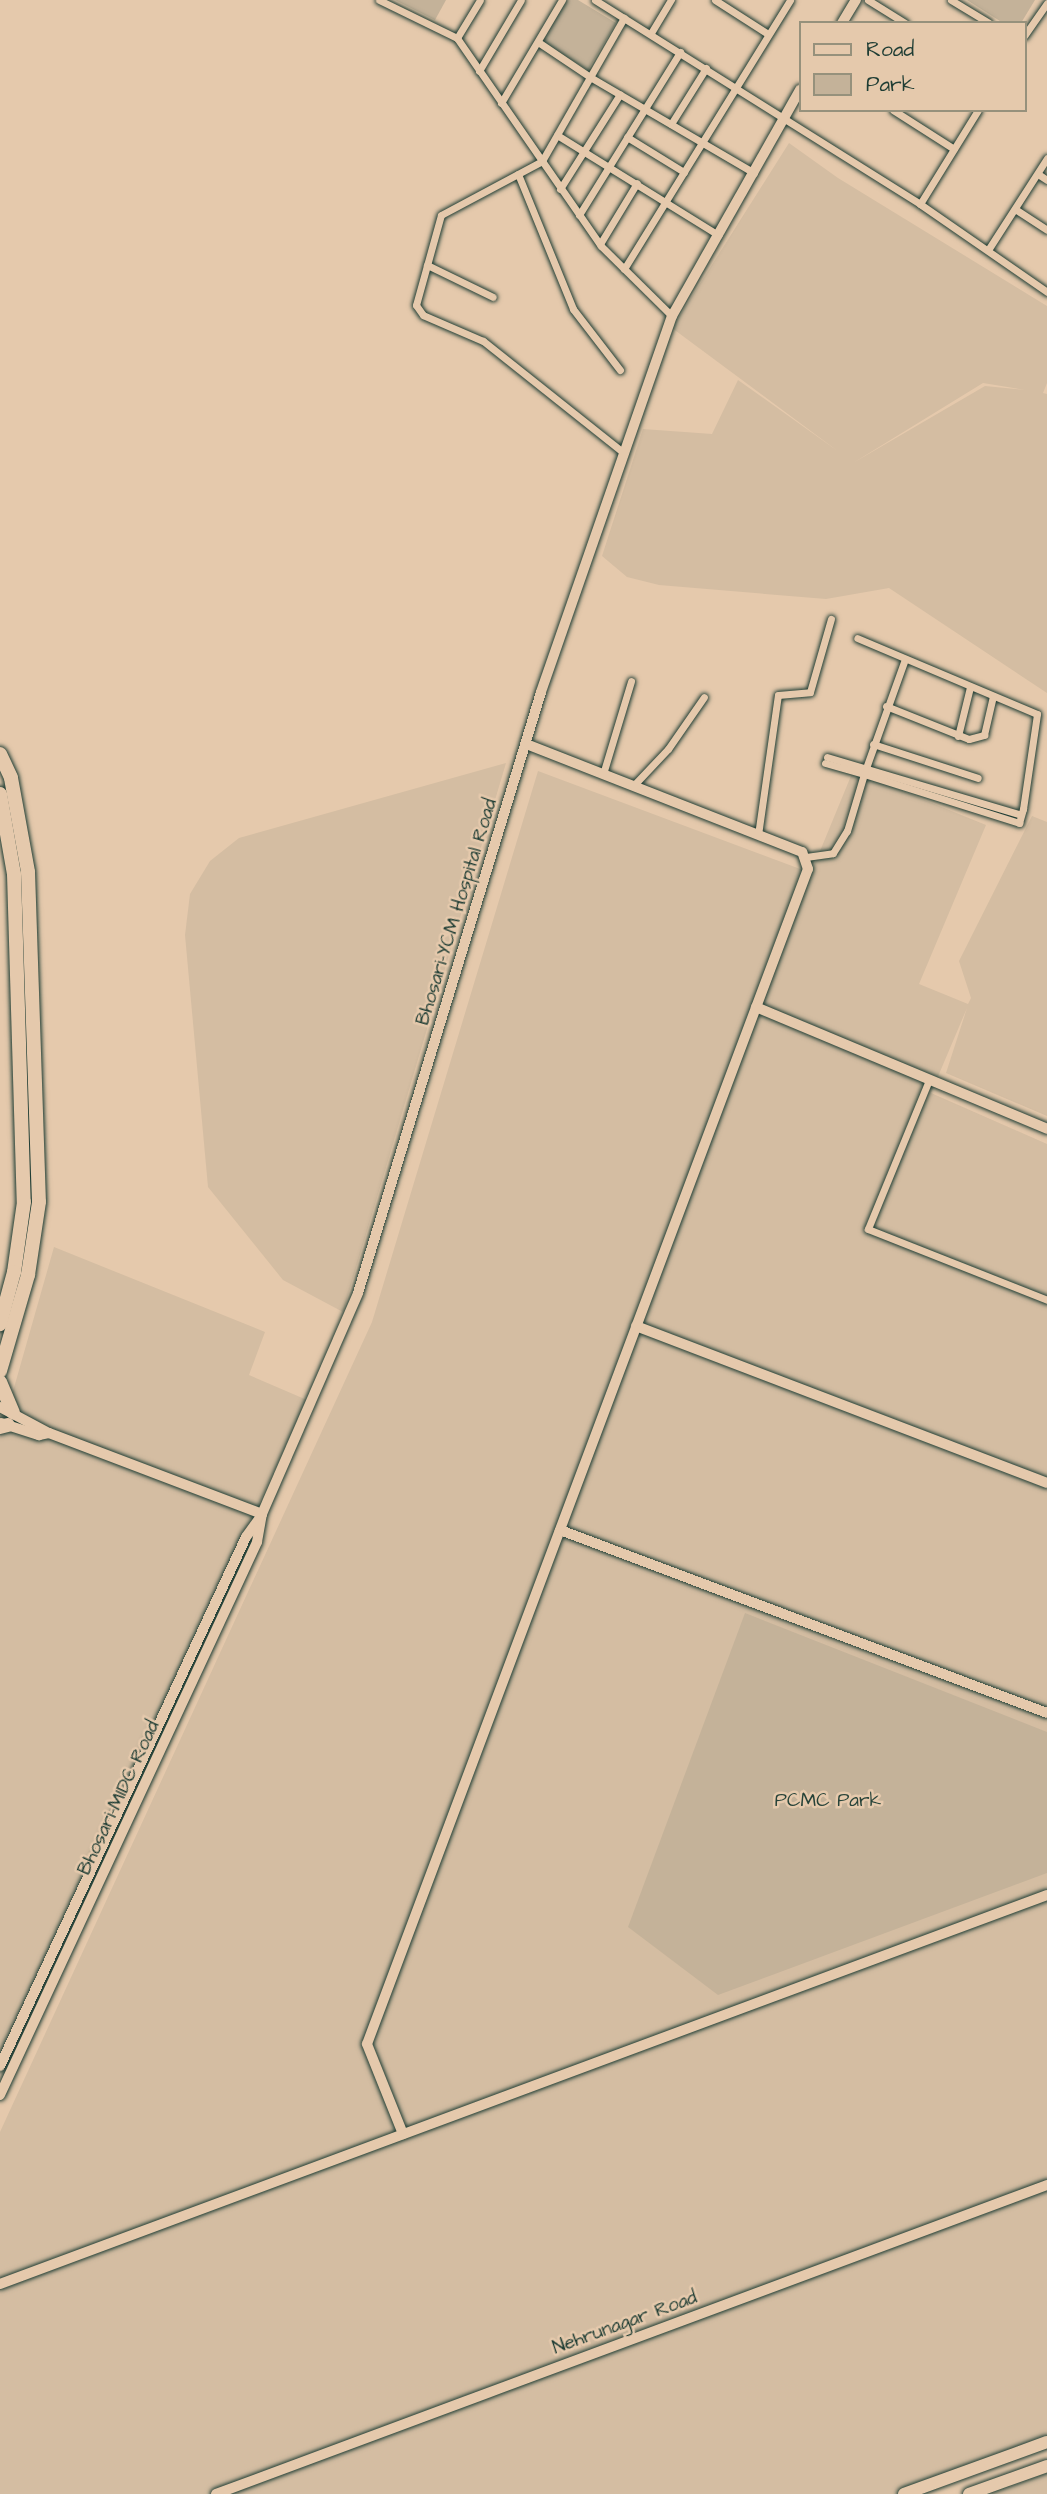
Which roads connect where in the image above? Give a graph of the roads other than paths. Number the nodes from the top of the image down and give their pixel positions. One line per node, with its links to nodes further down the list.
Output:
1 (379, 0): 20 (street)
2 (480, 0): 20 (street)
3 (521, 0): 24 (street)
4 (562, 0): 21 (street)
5 (595, 0): 13 (street)
6 (671, 0): 17 (street)
7 (715, 0): 19 (street)
8 (790, 0): 19 (street)
9 (856, 0): 14 (street)
10 (868, 0): 15 (street)
11 (951, 0): 16 (street)
12 (1047, 3): 18 (street)
13 (624, 18): 17 (street); 25 (street)
14 (843, 21)
15 (902, 21)
16 (986, 21)
17 (651, 33): 22 (street)
18 (1026, 33)
19 (768, 34): 26 (street)
20 (457, 38): 24 (street)
21 (538, 42): 25 (street); 29 (street)
22 (680, 52): 23 (street); 30 (street)
23 (706, 68): 26 (street); 34 (street)
24 (479, 71): 29 (street)
25 (590, 77): 28 (street); 35 (street)
26 (735, 86): 33 (street); 37 (street)
27 (799, 92): 33 (street)
28 (620, 94): 30 (street); 39 (street)
29 (501, 103): 41 (street)
30 (645, 110): 34 (street); 36 (street)
31 (896, 112): 38 (street)
32 (977, 112): 38 (street)
33 (785, 119): 44 (street, Bhosari-YCM Hospital Road); 51 (street)
34 (671, 124): 37 (street)
35 (556, 135): 39 (street); 41 (street)
36 (627, 137): 42 (street); 43 (street)
37 (701, 141): 43 (street); 44 (street)
38 (954, 149): 51 (street)
39 (584, 152): 42 (street); 49 (street)
40 (1047, 158): 46 (street)
41 (542, 161): 45 (street); 49 (street)
42 (609, 166): 48 (street); 53 (street)
43 (684, 172): 50 (street)
44 (754, 173): 55 (street, Bhosari-YCM Hospital Road)
45 (518, 174): 58 (street); 63 (street)
46 (1038, 174): 47 (street); 52 (street)
47 (1047, 180)
48 (637, 183): 50 (street); 56 (street)
49 (561, 189): 53 (street)
50 (667, 201): 55 (street); 59 (street)
51 (920, 204): 57 (street)
52 (1015, 209): 54 (street); 57 (street)
53 (579, 215): 56 (street)
54 (1047, 230)
55 (718, 235): 62 (street, Bhosari-YCM Hospital Road)
56 (600, 244): 59 (street)
57 (988, 250): 60 (street)
58 (427, 265): 61 (street); 64 (street)
59 (624, 269): 62 (street)
60 (1047, 292)
61 (493, 297)
62 (672, 316): 64 (street, Bhosari-YCM Hospital Road)
63 (620, 370)
64 (624, 453): 74 (street, Bhosari-YCM Hospital Road)
65 (831, 619): 83 (street)
66 (858, 638): 67 (street)
67 (905, 659): 69 (street); 72 (street)
68 (631, 681): 79 (street)
69 (970, 687): 70 (street); 73 (street)
70 (993, 696): 73 (street); 78 (street)
71 (704, 697): 81 (street)
72 (886, 706): 73 (street); 75 (street)
73 (958, 736)
74 (527, 744): 79 (street); 95 (street, Bhosari-YCM Hospital Road)
75 (873, 744): 78 (street); 80 (street)
76 (0, 754): 91 (highway)
77 (826, 760): 78 (street)
78 (865, 771): 84 (street)
79 (603, 774): 81 (street)
80 (978, 778)
81 (633, 786): 83 (street)
82 (0, 794): 89 (highway)
83 (758, 835): 84 (street)
84 (806, 857): 85 (street)
85 (756, 1007): 86 (street); 90 (street)
86 (929, 1080): 87 (street); 88 (street)
87 (1047, 1129)
88 (1047, 1300)
89 (0, 1324)
90 (636, 1326): 94 (street); 96 (street)
91 (0, 1371)
92 (0, 1382): 93 (highway)
93 (4, 1419): 95 (street)
94 (1047, 1483)
95 (262, 1514): 99 (street, Bhosari-MIDC Road); 100 (street, Bhosari-MIDC Road)
96 (560, 1530): 97 (street); 101 (street)
97 (1047, 1713)
98 (1047, 1895): 101 (street)
99 (0, 2066)
100 (0, 2095)
101 (403, 2134): 103 (street)
102 (1047, 2185): 106 (street, Nehrunagar Road)
103 (0, 2284)
104 (1047, 2442): 107 (main road)
105 (1047, 2466): 108 (main road)
106 (216, 2494)
107 (904, 2494)
108 (969, 2494)

